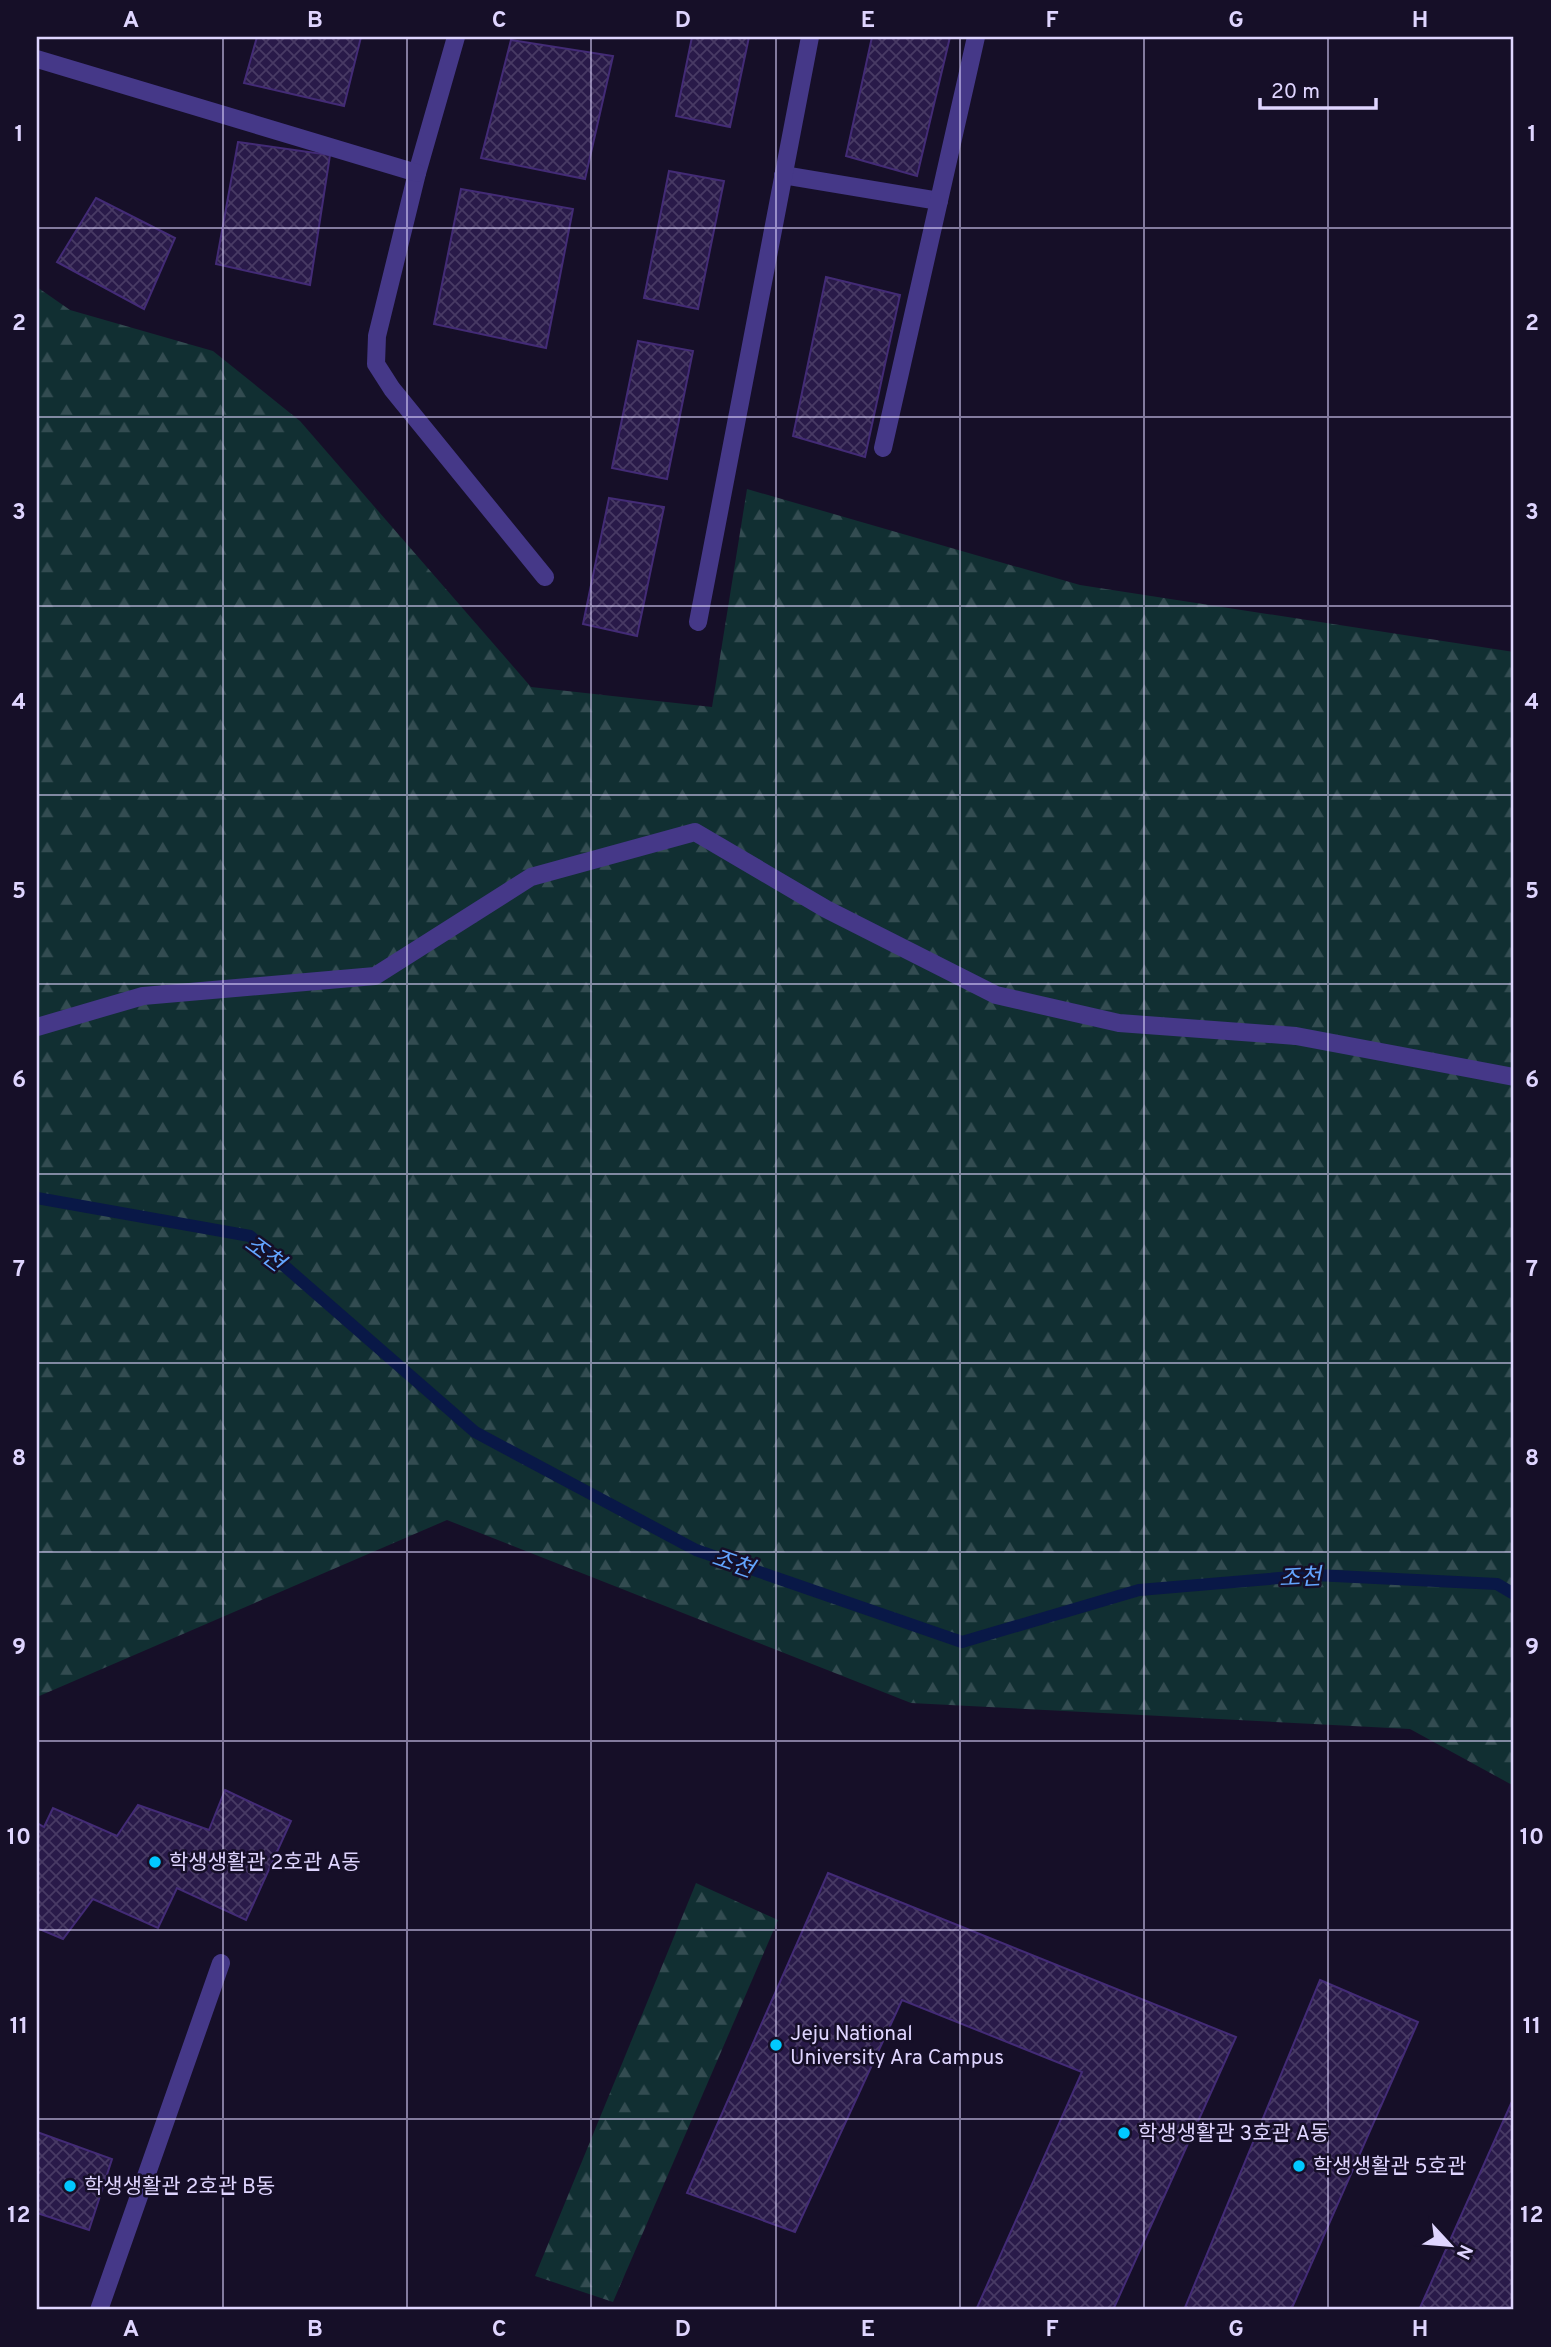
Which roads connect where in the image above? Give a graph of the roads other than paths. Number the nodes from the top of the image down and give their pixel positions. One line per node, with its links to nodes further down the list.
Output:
1 (456, 37): 5 (street)
2 (810, 37): 6 (street)
3 (976, 37): 7 (street)
4 (37, 59): 5 (street)
5 (417, 173): 9 (street)
6 (783, 175): 7 (street); 10 (street)
7 (939, 201): 8 (street)
8 (883, 448)
9 (545, 577)
10 (698, 622)
11 (37, 1027): 12 (street)
12 (1514, 1077)
13 (221, 1963): 14 (street)
14 (99, 2310)

